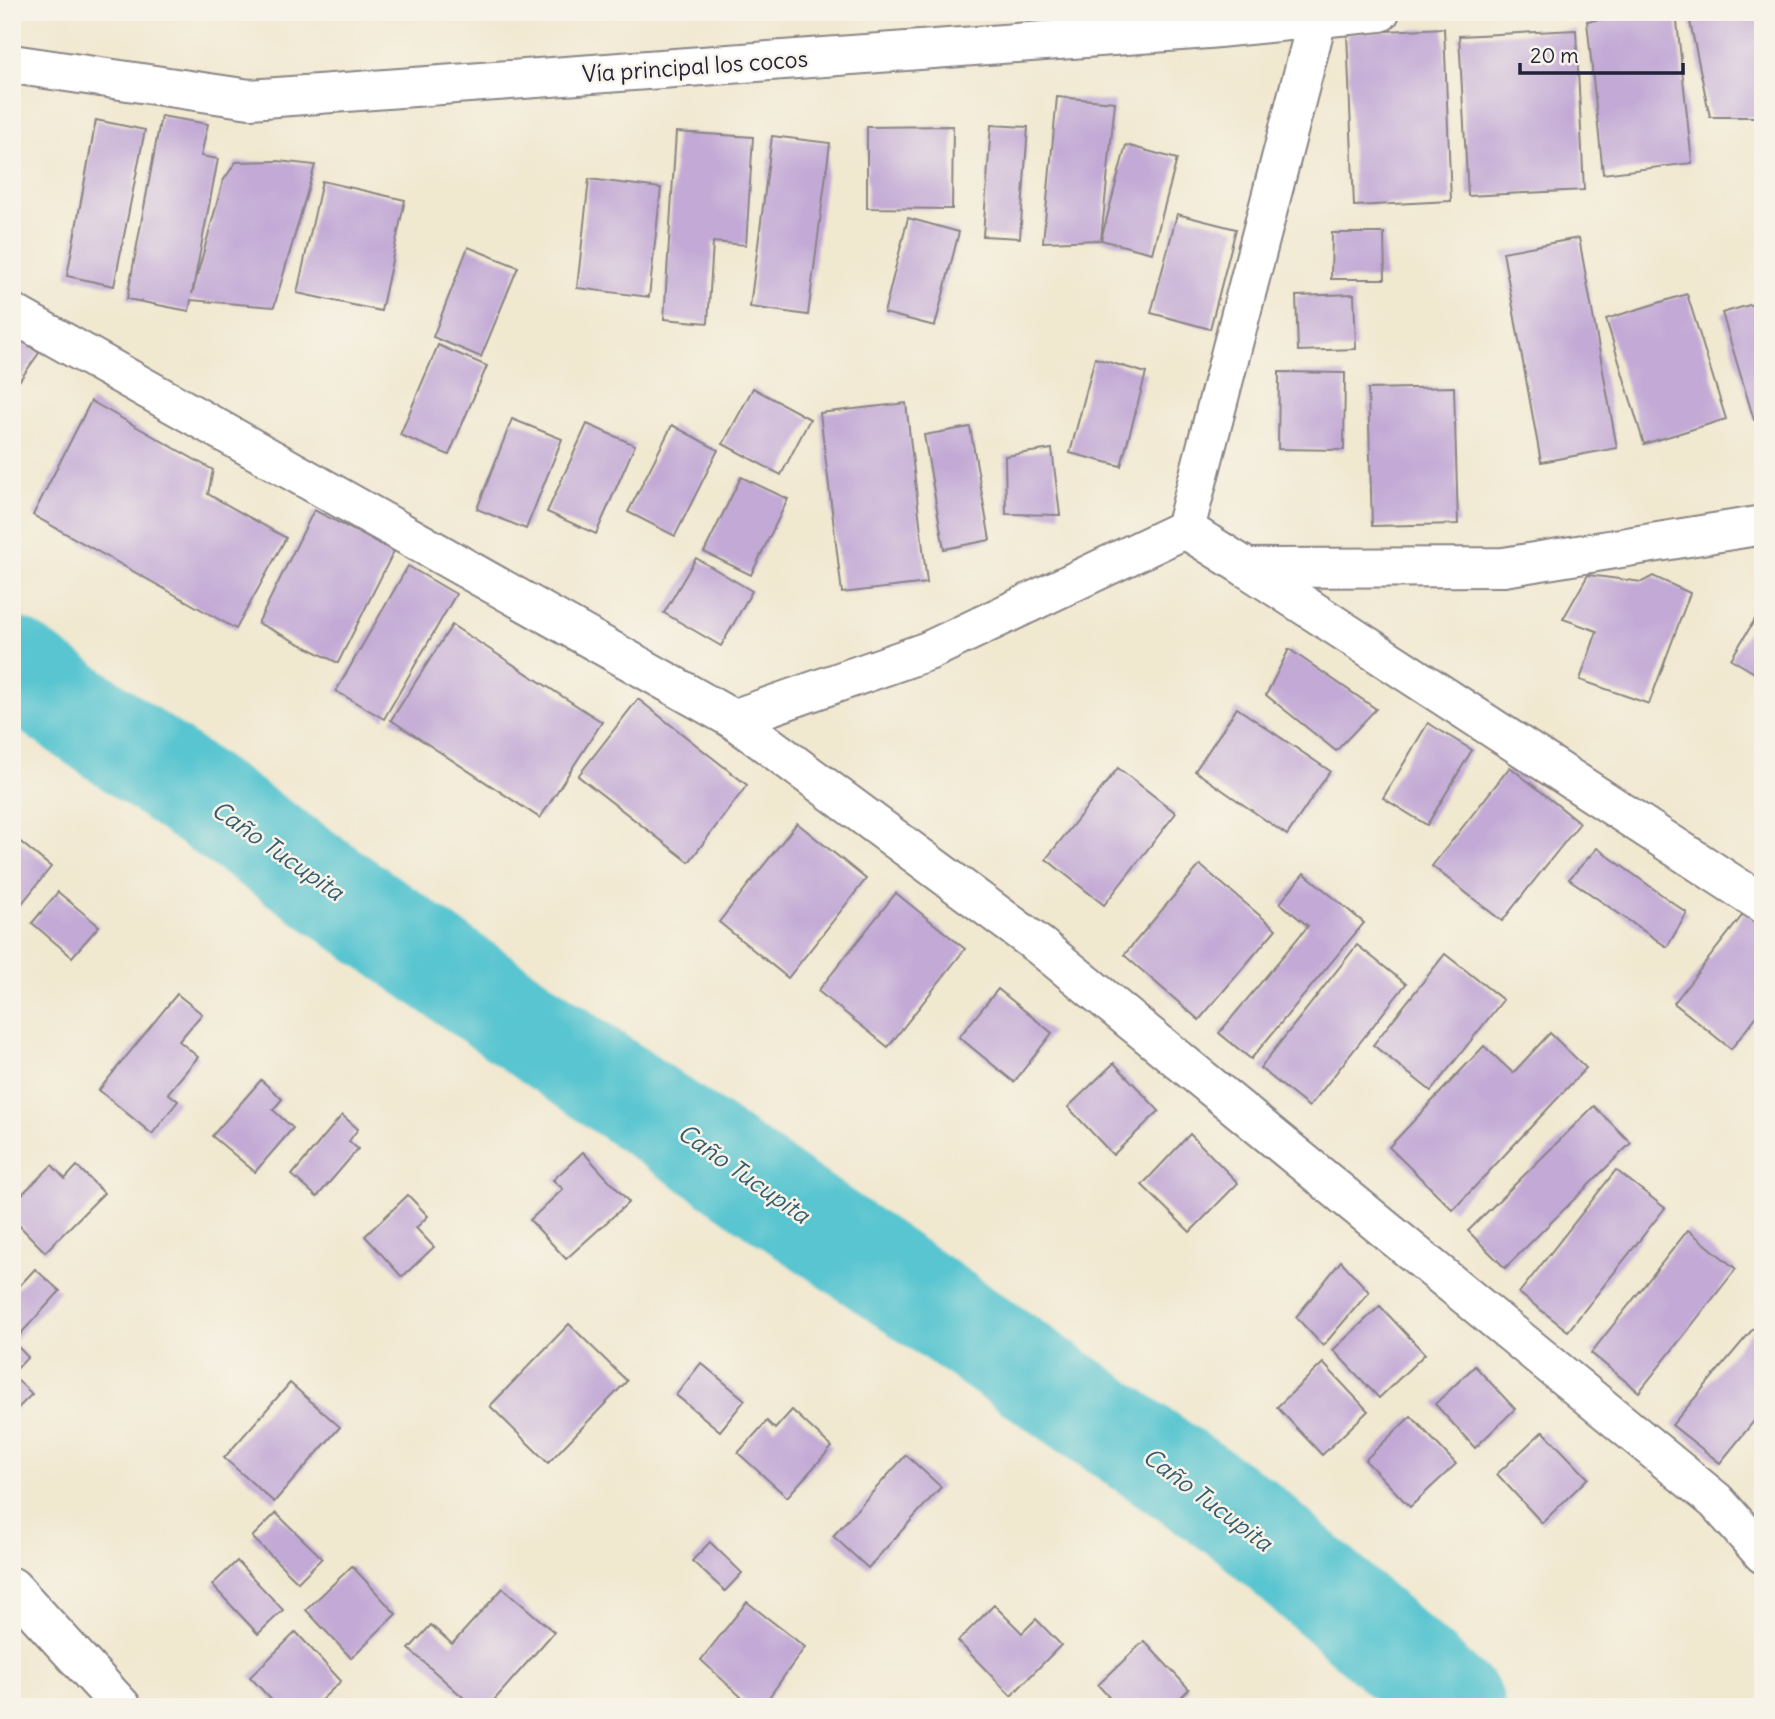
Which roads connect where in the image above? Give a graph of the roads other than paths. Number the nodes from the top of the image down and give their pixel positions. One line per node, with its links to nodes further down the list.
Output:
1 (1380, 12): 2 (street, Vía principal los cocos)
2 (1317, 20): 3 (street, Vía principal los cocos); 6 (street)
3 (12, 64)
4 (12, 313): 8 (street)
5 (1763, 525): 7 (street)
6 (1185, 529): 7 (street); 8 (street)
7 (1247, 568): 9 (street)
8 (733, 719): 10 (street)
9 (1763, 904)
10 (1763, 1555)
11 (12, 1587): 12 (street)
12 (122, 1707)

